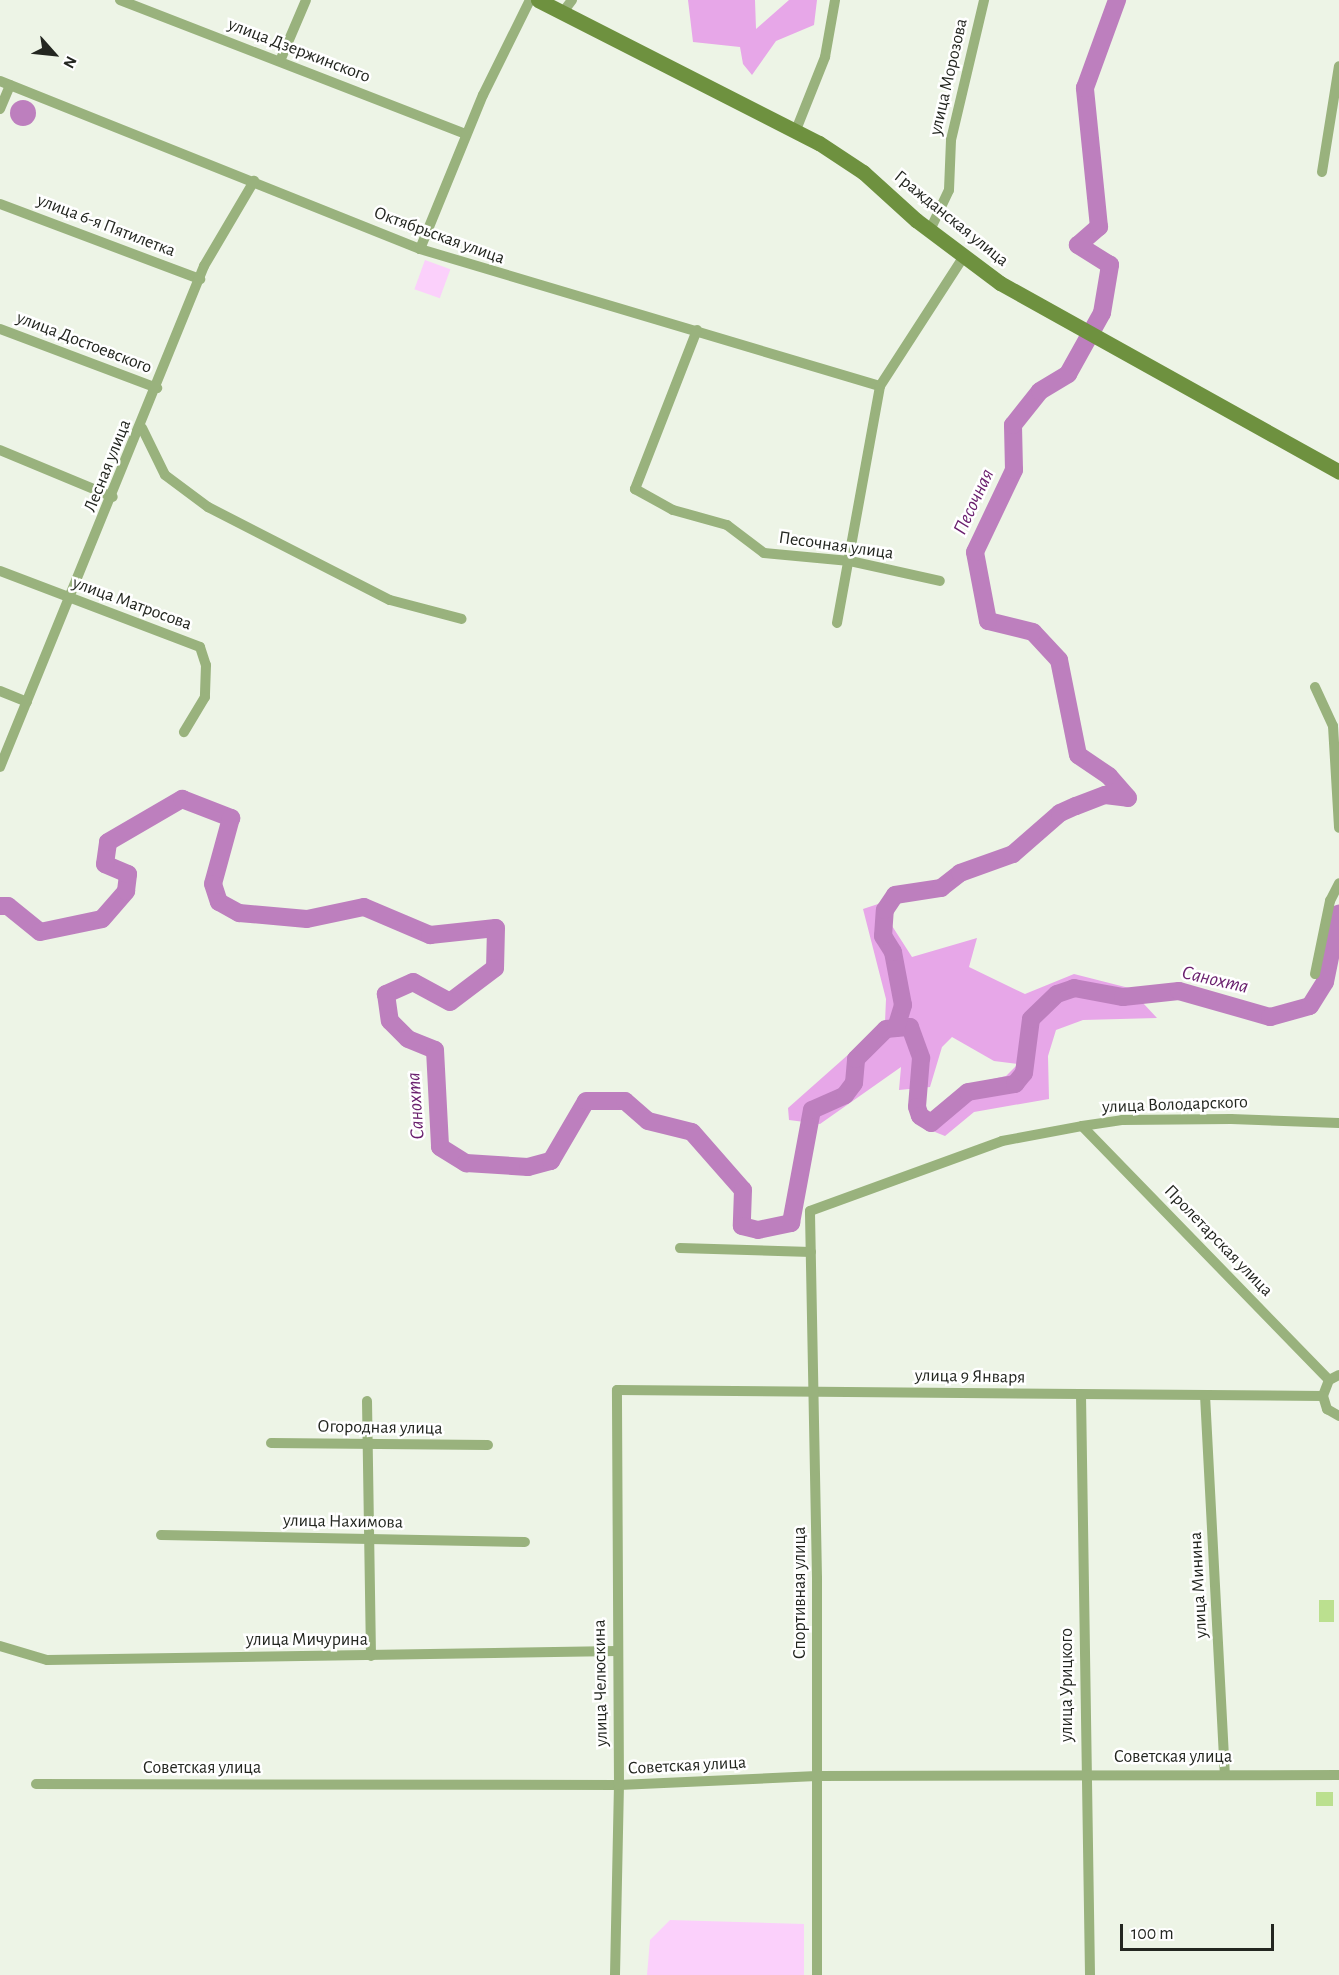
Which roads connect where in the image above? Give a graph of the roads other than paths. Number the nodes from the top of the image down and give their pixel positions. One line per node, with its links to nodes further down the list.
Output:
1 (120, 0): 8 (street, улица Дзержинского)
2 (306, 0): 8 (street)
3 (530, 0): 13 (street)
4 (538, 0): 7 (street, Гражданская улица)
5 (836, 0): 12 (street)
6 (984, 0): 17 (street, улица Морозова)
7 (568, 6): 12 (street, Гражданская улица)
8 (280, 61): 13 (street, улица Дзержинского)
9 (1339, 66): 14 (street)
10 (5, 83): 11 (street); 15 (street, Октябрьская улица)
11 (0, 109)
12 (796, 130): 17 (street, Гражданская улица)
13 (466, 134): 18 (street)
14 (1322, 172)
15 (254, 181): 18 (street, Октябрьская улица); 20 (street, Лесная улица)
16 (0, 204): 20 (street, улица 6-я Пятилетка)
17 (930, 230): 19 (street, Гражданская улица)
18 (420, 249): 22 (street, Октябрьская улица)
19 (964, 256): 23 (street); 27 (street, Гражданская улица)
20 (200, 279): 24 (street, Лесная улица)
21 (0, 329): 24 (street, улица Достоевского)
22 (697, 330): 23 (street, Октябрьская улица); 29 (street, Песочная улица)
23 (880, 386): 29 (street)
24 (157, 388): 25 (street, Лесная улица)
25 (142, 428): 28 (street, Лесная улица); 33 (street)
26 (0, 450): 28 (street)
27 (1339, 472)
28 (113, 497): 32 (street, Лесная улица)
29 (850, 561): 31 (street, Песочная улица); 34 (street)
30 (0, 571): 32 (street, улица Матросова)
31 (940, 581)
32 (71, 599): 37 (street, Лесная улица); 38 (street, улица Матросова)
33 (462, 619)
34 (837, 623)
35 (1316, 687): 40 (street)
36 (0, 691): 37 (street)
37 (27, 702): 39 (street, Лесная улица)
38 (184, 732)
39 (0, 767)
40 (1339, 828)
41 (1339, 883): 42 (street)
42 (1315, 974)
43 (1339, 1123): 44 (street, улица Володарского)
44 (1082, 1126): 45 (street, улица Володарского); 48 (street, Пролетарская улица)
45 (810, 1211): 47 (street, Спортивная улица)
46 (680, 1248): 47 (street)
47 (811, 1252): 50 (street, Спортивная улица)
48 (1334, 1377): 53 (street)
49 (617, 1390): 50 (street, улица 9 Января); 63 (street, улица Челюскина)
50 (814, 1391): 51 (street, улица 9 Января); 68 (street, Спортивная улица)
51 (1081, 1395): 52 (street, улица 9 Января); 65 (street, улица Урицкого)
52 (1205, 1395): 53 (street, улица 9 Января); 66 (street, улица Минина)
53 (1323, 1396): 55 (street)
54 (367, 1401): 58 (street)
55 (1339, 1416)
56 (271, 1443): 58 (street, Огородная улица)
57 (488, 1445): 58 (street, Огородная улица)
58 (368, 1447): 60 (street)
59 (161, 1535): 60 (street, улица Нахимова)
60 (369, 1539): 61 (street, улица Нахимова); 64 (street)
61 (525, 1542)
62 (0, 1646): 64 (street, улица Мичурина)
63 (617, 1651): 64 (street, улица Мичурина); 70 (street, улица Челюскина)
64 (371, 1656)
65 (1084, 1773): 66 (street, Советская улица); 68 (street, Советская улица); 73 (street, улица Урицкого)
66 (1225, 1773): 67 (street, Советская улица)
67 (1339, 1775)
68 (817, 1776): 70 (street, Советская улица); 72 (street, Спортивная улица)
69 (36, 1784): 70 (street, Советская улица)
70 (619, 1785): 71 (street, улица Челюскина)
71 (615, 1975)
72 (817, 1975)
73 (1090, 1975)

